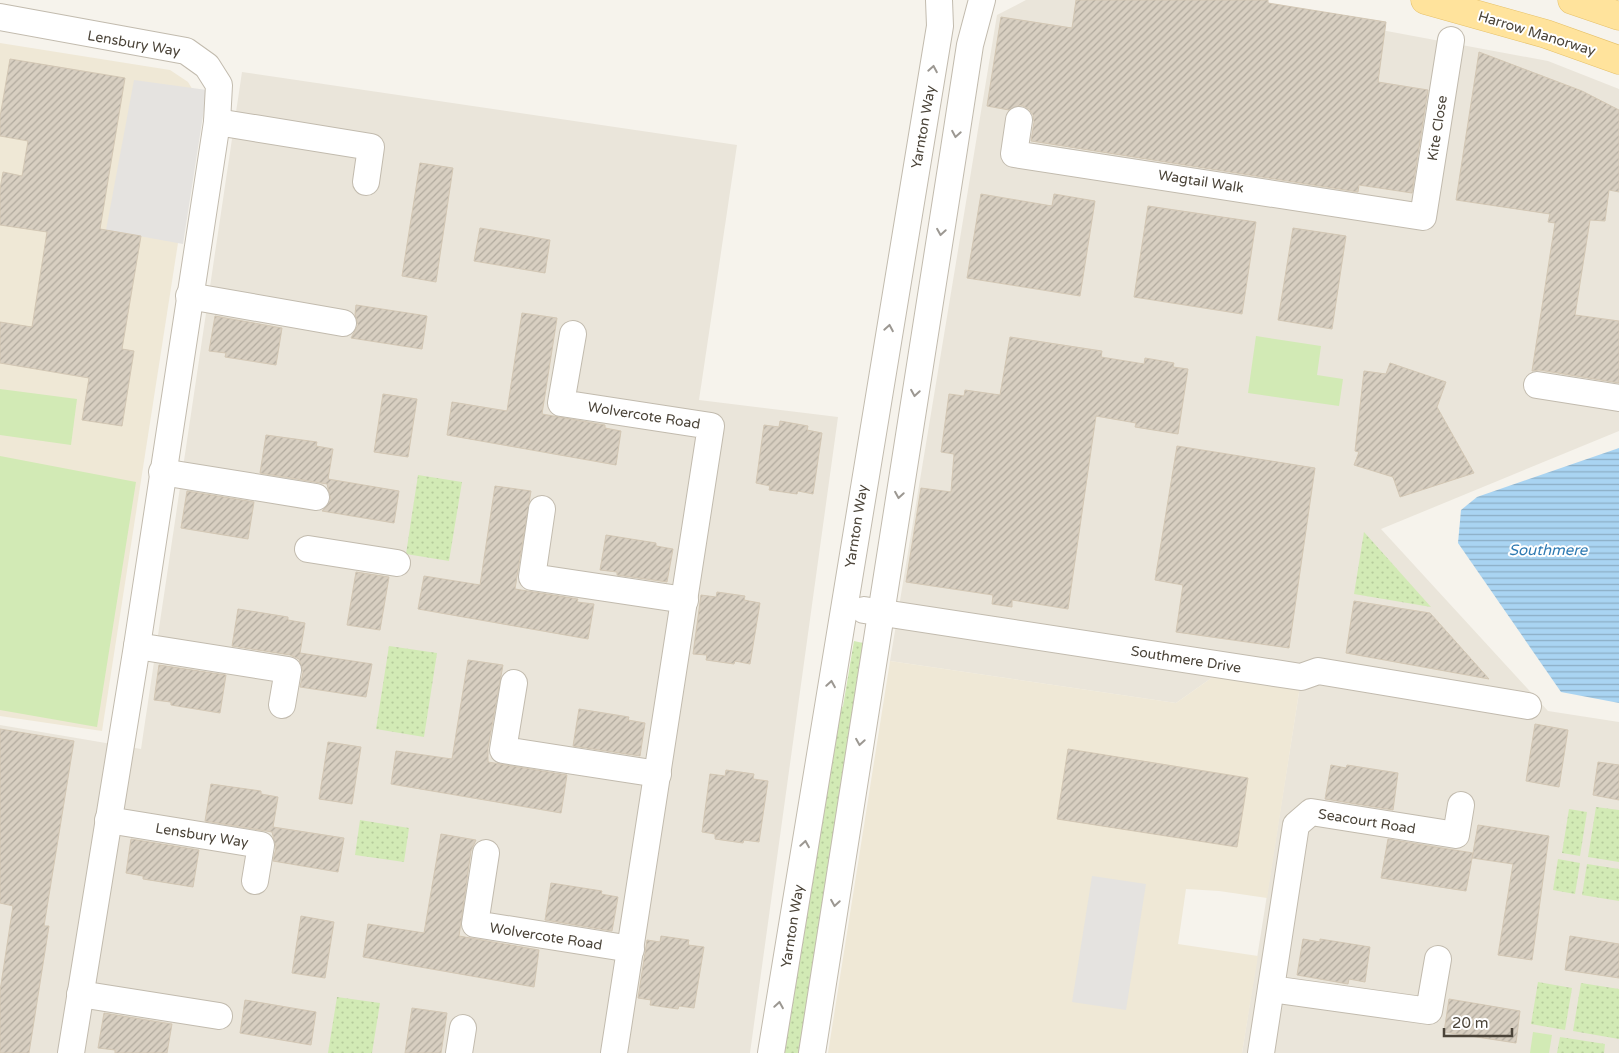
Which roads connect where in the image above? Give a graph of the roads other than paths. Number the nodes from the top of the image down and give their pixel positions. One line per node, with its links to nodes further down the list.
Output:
1 (939, 0): 24 (street, Yarnton Way, one-way to 1)
2 (982, 0): 25 (street, one-way to 25)
3 (1424, 0): 8 (main road, Harrow Manorway)
4 (1572, 0): 5 (main road)
5 (1619, 16)
6 (0, 17): 10 (street, Lensbury Way)
7 (1451, 40): 12 (street, Kite Close)
8 (1619, 60)
9 (1019, 120): 12 (street, Wagtail Walk)
10 (217, 122): 11 (street); 13 (street, Lensbury Way)
11 (366, 182)
12 (1423, 217)
13 (190, 296): 14 (street); 18 (street, Lensbury Way)
14 (343, 323)
15 (573, 334): 23 (street, Wolvercote Road)
16 (1537, 385): 17 (street)
17 (1619, 398)
18 (162, 472): 19 (street); 26 (street, Lensbury Way)
19 (316, 497)
20 (542, 509): 23 (street)
21 (308, 549): 22 (street)
22 (397, 563)
23 (685, 600): 30 (street, Wolvercote Road)
24 (843, 607): 25 (street, Southmere Drive); 42 (street, Yarnton Way, one-way to 24)
25 (880, 612): 29 (street, Southmere Drive); 43 (street, one-way to 43)
26 (137, 646): 28 (street); 32 (street, Lensbury Way)
27 (514, 683): 30 (street)
28 (282, 705)
29 (1528, 706)
30 (658, 774): 35 (street, Wolvercote Road)
31 (1461, 805): 37 (street, Seacourt Road)
32 (108, 820): 34 (street, Lensbury Way); 38 (street, Lensbury Way)
33 (486, 853): 35 (street, Wolvercote Road)
34 (255, 881)
35 (630, 949): 41 (street, Wolvercote Road)
36 (1438, 959): 37 (street)
37 (1271, 989): 44 (street, Seacourt Road)
38 (80, 994): 39 (street); 40 (street, Lensbury Way)
39 (219, 1016)
40 (71, 1053)
41 (614, 1053)
42 (771, 1053)
43 (812, 1053)
44 (1261, 1053)

